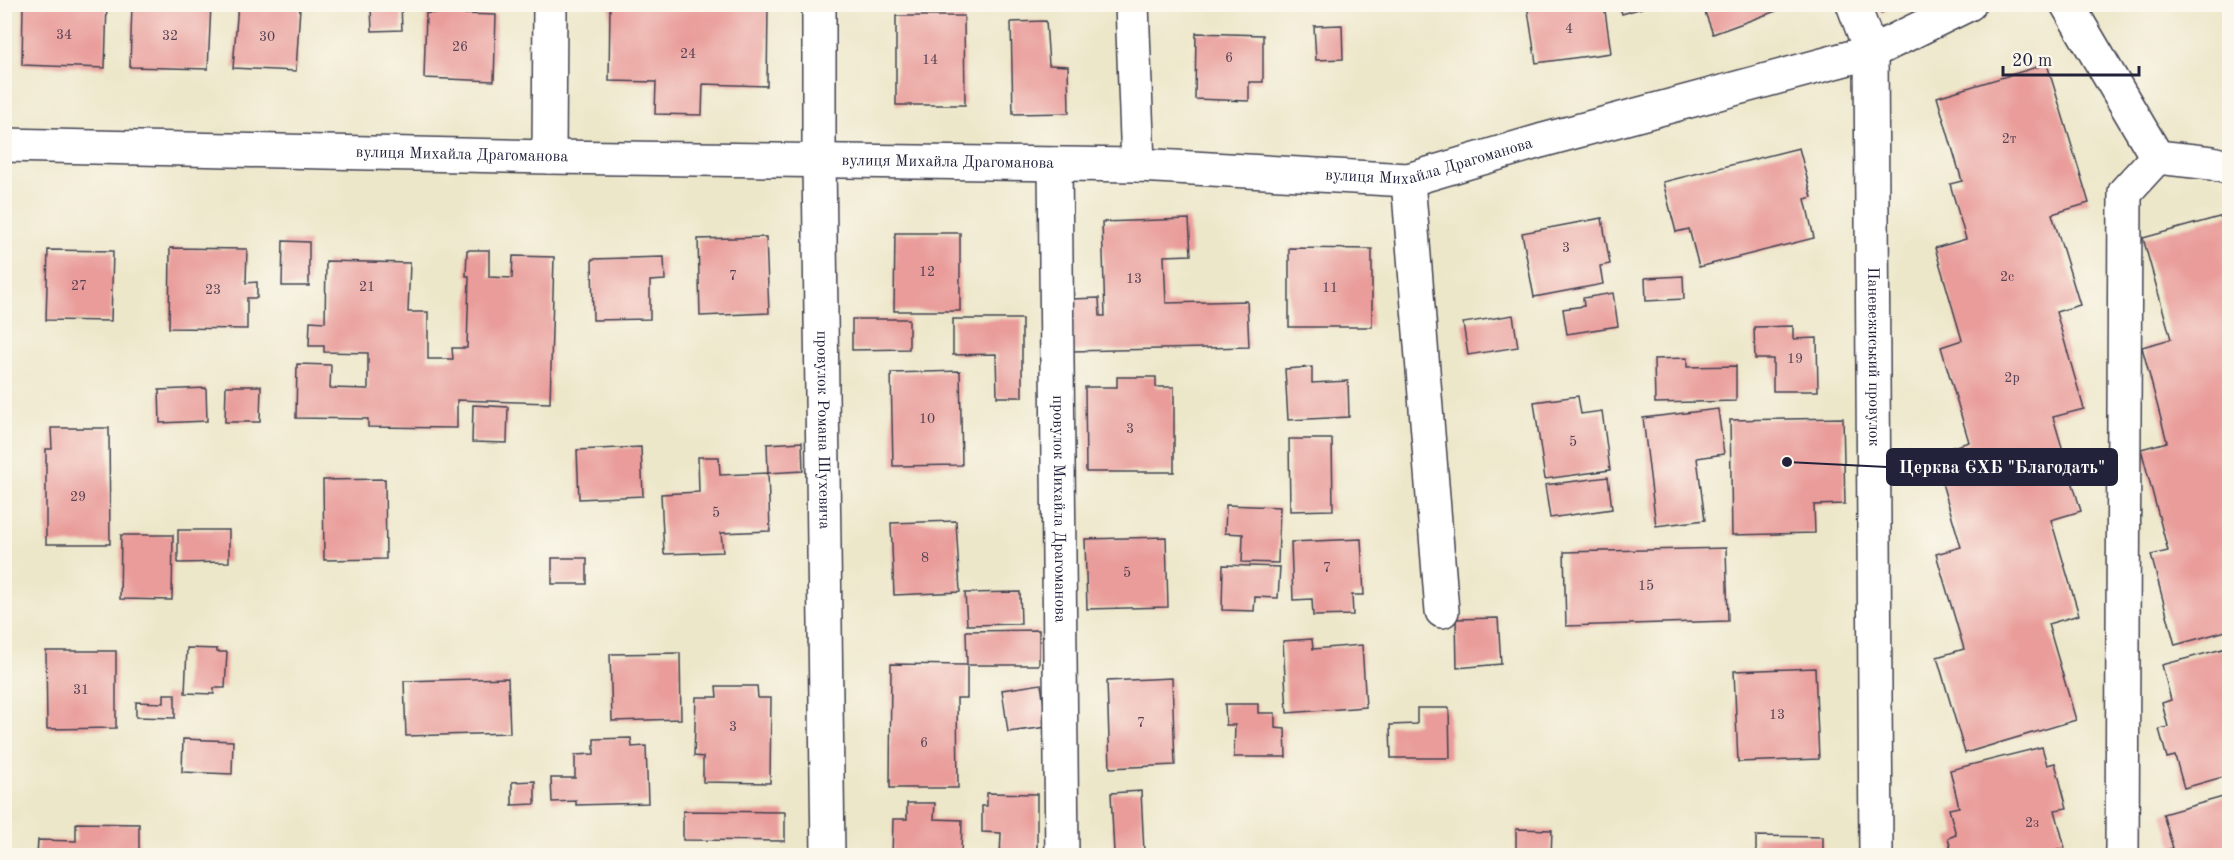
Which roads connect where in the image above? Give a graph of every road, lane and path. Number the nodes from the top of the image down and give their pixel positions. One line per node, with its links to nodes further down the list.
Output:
1 (550, 4): 9 (street)
2 (819, 4): 11 (street, провулок Романа Шухевича)
3 (1132, 4): 13 (street)
4 (1853, 4): 7 (street, Паневежиський провулок)
5 (1969, 4): 7 (street, вулиця Михайла Драгоманова)
6 (2067, 4): 10 (street)
7 (1871, 52): 15 (street, вулиця Михайла Драгоманова); 19 (street, Паневежиський провулок)
8 (4, 145): 9 (street, вулиця Михайла Драгоманова)
9 (549, 157): 11 (street, вулиця Михайла Драгоманова)
10 (2157, 157): 14 (street); 20 (street)
11 (819, 160): 12 (street, вулиця Михайла Драгоманова); 17 (street, провулок Романа Шухевича)
12 (1055, 164): 13 (street, вулиця Михайла Драгоманова); 18 (street, провулок Михайла Драгоманова)
13 (1138, 165): 15 (street, вулиця Михайла Драгоманова)
14 (2229, 168)
15 (1408, 180): 16 (street)
16 (1442, 611)
17 (828, 855)
18 (1062, 855)
19 (1876, 855)
20 (2122, 855)

